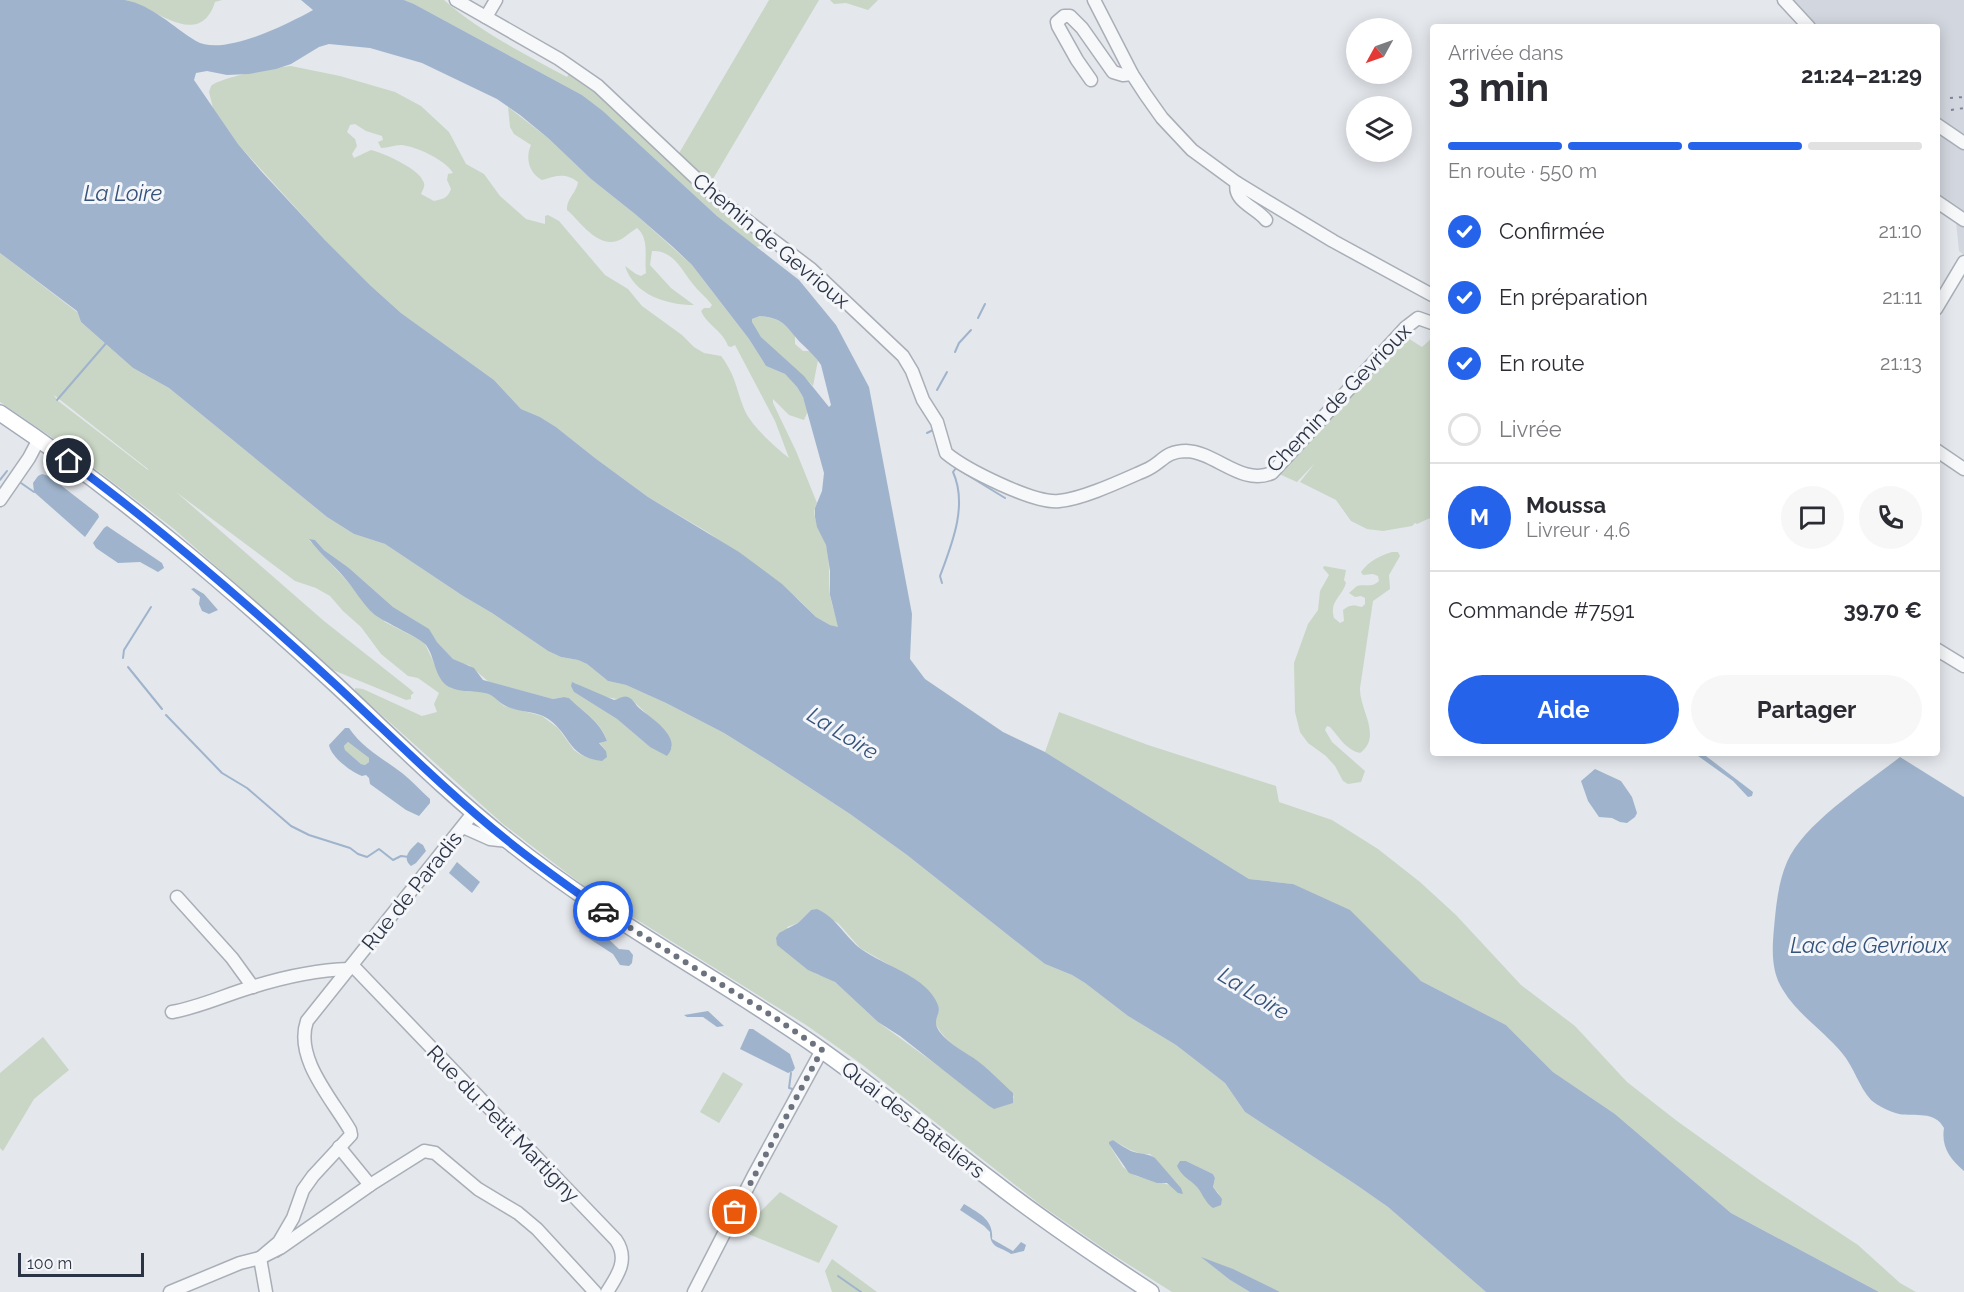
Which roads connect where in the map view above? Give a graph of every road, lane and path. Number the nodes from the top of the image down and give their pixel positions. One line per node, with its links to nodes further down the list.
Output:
1 (456, 0): 5 (street, Chemin de Gevrioux)
2 (496, 0): 5 (street)
3 (1094, 0): 7 (street)
4 (1784, 0): 6 (street)
5 (486, 17): 18 (street, Chemin de Gevrioux)
6 (1806, 24)
7 (1132, 74): 8 (street); 11 (street)
8 (1091, 81)
9 (1940, 127): 10 (street)
10 (1964, 143)
11 (1237, 183): 13 (street); 16 (street)
12 (1940, 204): 14 (street)
13 (1266, 220)
14 (1964, 220)
15 (1964, 262): 17 (street)
16 (1430, 294)
17 (1940, 302)
18 (1430, 322)
19 (0, 413): 20 (main road, Quai des Bateliers)
20 (39, 439): 23 (street); 26 (main road, Quai des Bateliers)
21 (1940, 453): 22 (street)
22 (1964, 469)
23 (0, 500)
24 (1940, 651): 25 (street)
25 (1964, 666)
26 (474, 813): 27 (street, Rue de Paradis); 28 (main road, Quai des Bateliers)
27 (463, 828): 28 (street); 30 (street, Rue de Paradis)
28 (508, 841): 33 (main road, Quai des Bateliers)
29 (177, 897): 31 (street)
30 (350, 967): 31 (street); 34 (street); 40 (street, Rue du Petit Martigny)
31 (253, 987): 32 (street)
32 (172, 1012)
33 (822, 1050): 41 (street); 42 (main road, Quai des Bateliers)
34 (339, 1147): 35 (street); 36 (street)
35 (370, 1185): 36 (street); 39 (street)
36 (260, 1258): 37 (street); 38 (street)
37 (170, 1292)
38 (266, 1292)
39 (596, 1292)
40 (607, 1292)
41 (694, 1292)
42 (1151, 1292)

